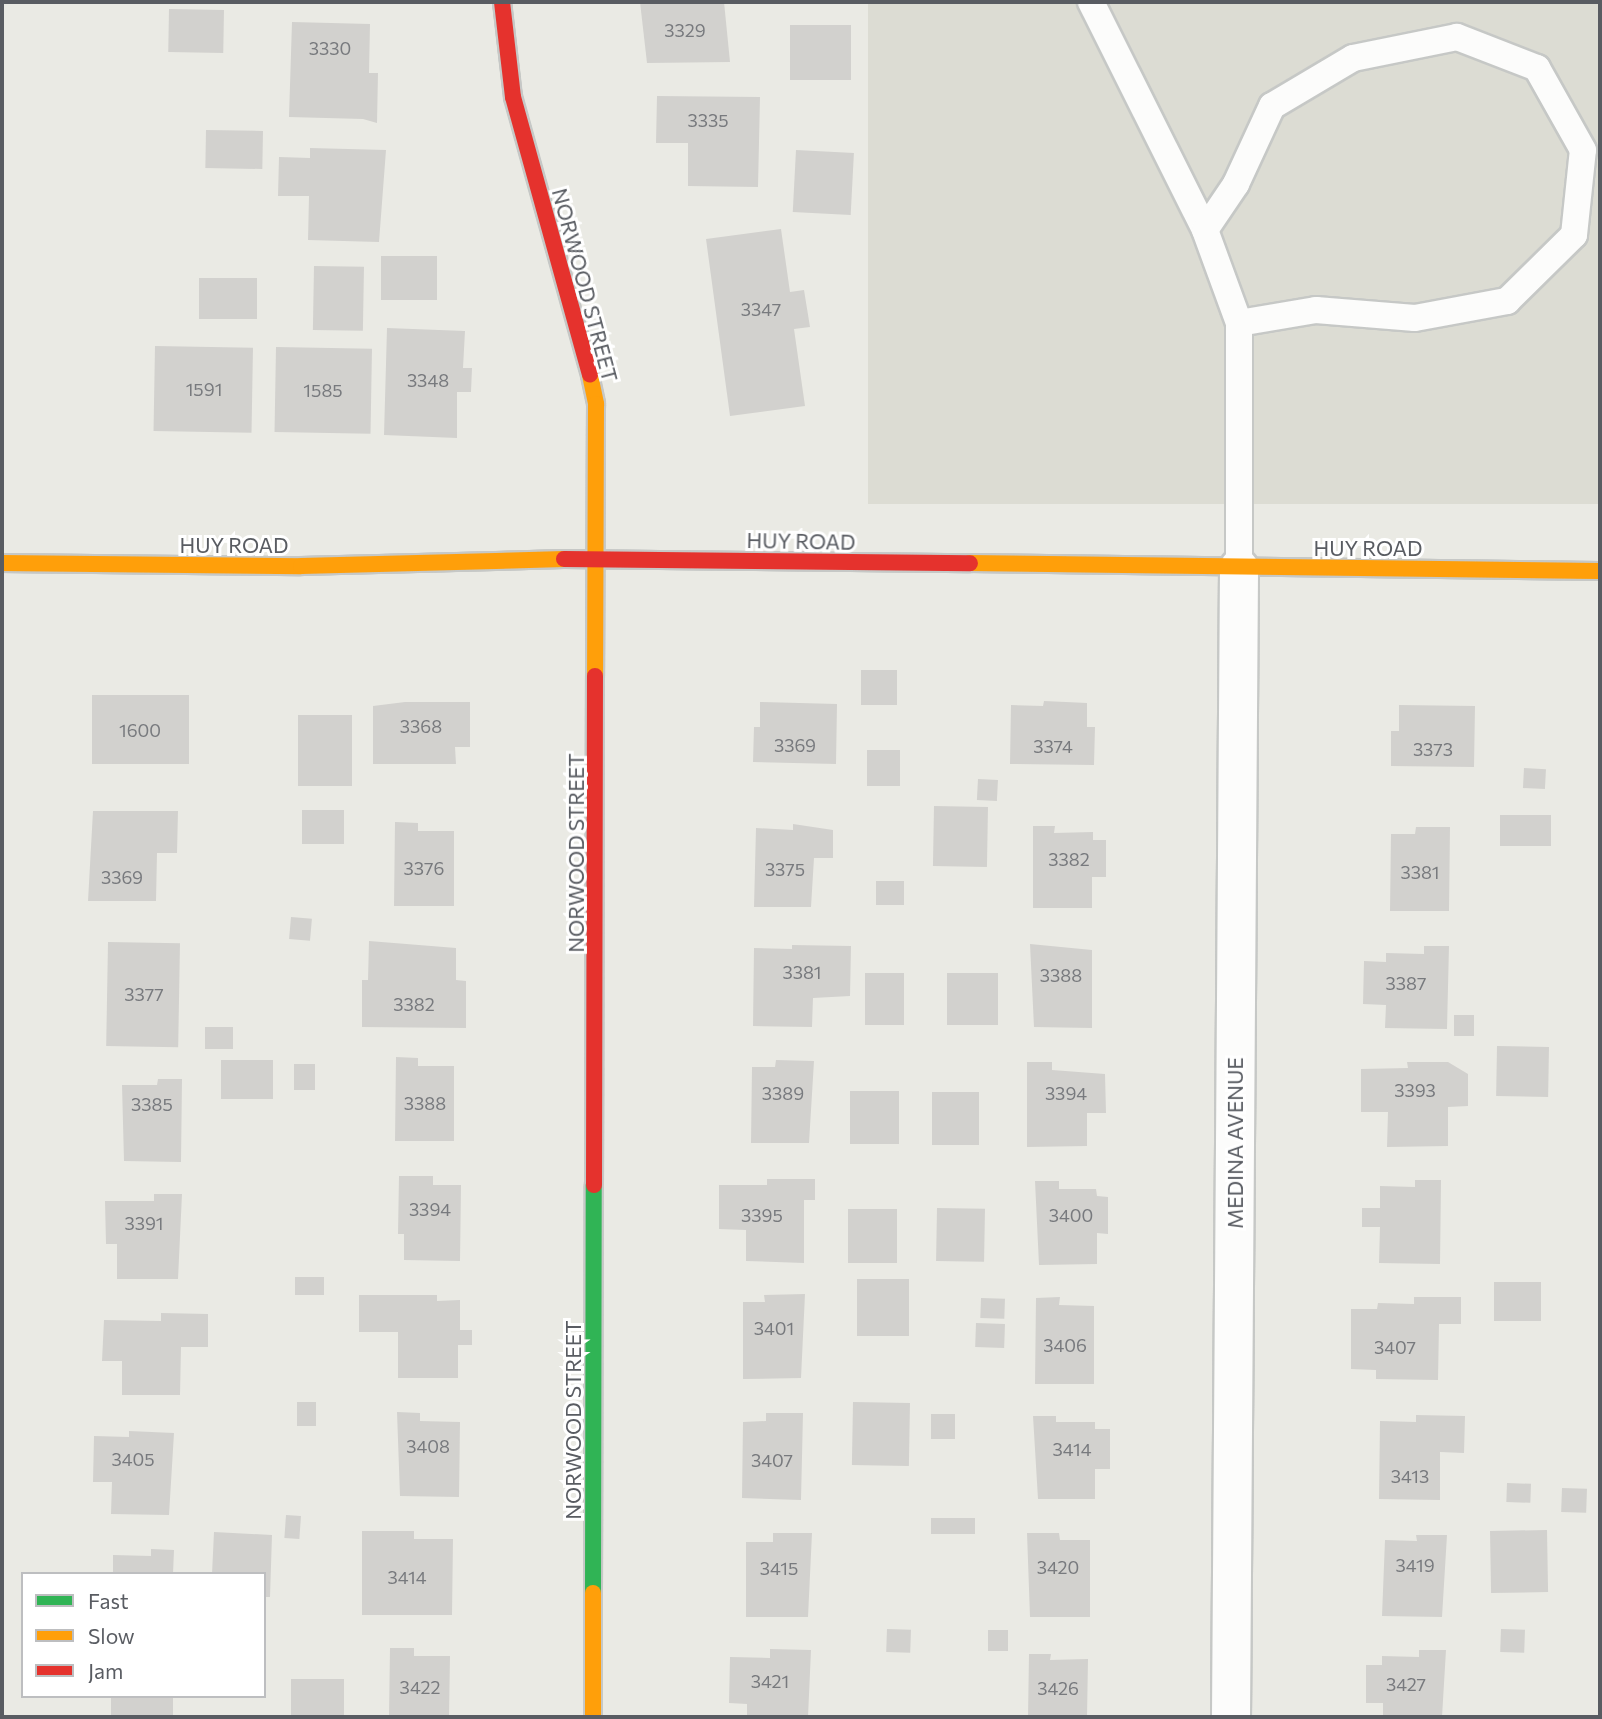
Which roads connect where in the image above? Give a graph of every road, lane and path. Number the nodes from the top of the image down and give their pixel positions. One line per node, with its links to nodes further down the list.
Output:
1 (502, 2): 5 (street, NORWOOD STREET)
2 (1091, 2): 3 (lane)
3 (1205, 230): 4 (lane); 4 (lane)
4 (1239, 323): 7 (lane)
5 (598, 558): 6 (street, HUY ROAD); 7 (street, HUY ROAD); 9 (street, NORWOOD STREET)
6 (2, 564)
7 (1238, 568): 8 (street, HUY ROAD); 10 (street, MEDINA AVENUE)
8 (1600, 571)
9 (593, 1717)
10 (1231, 1717)

